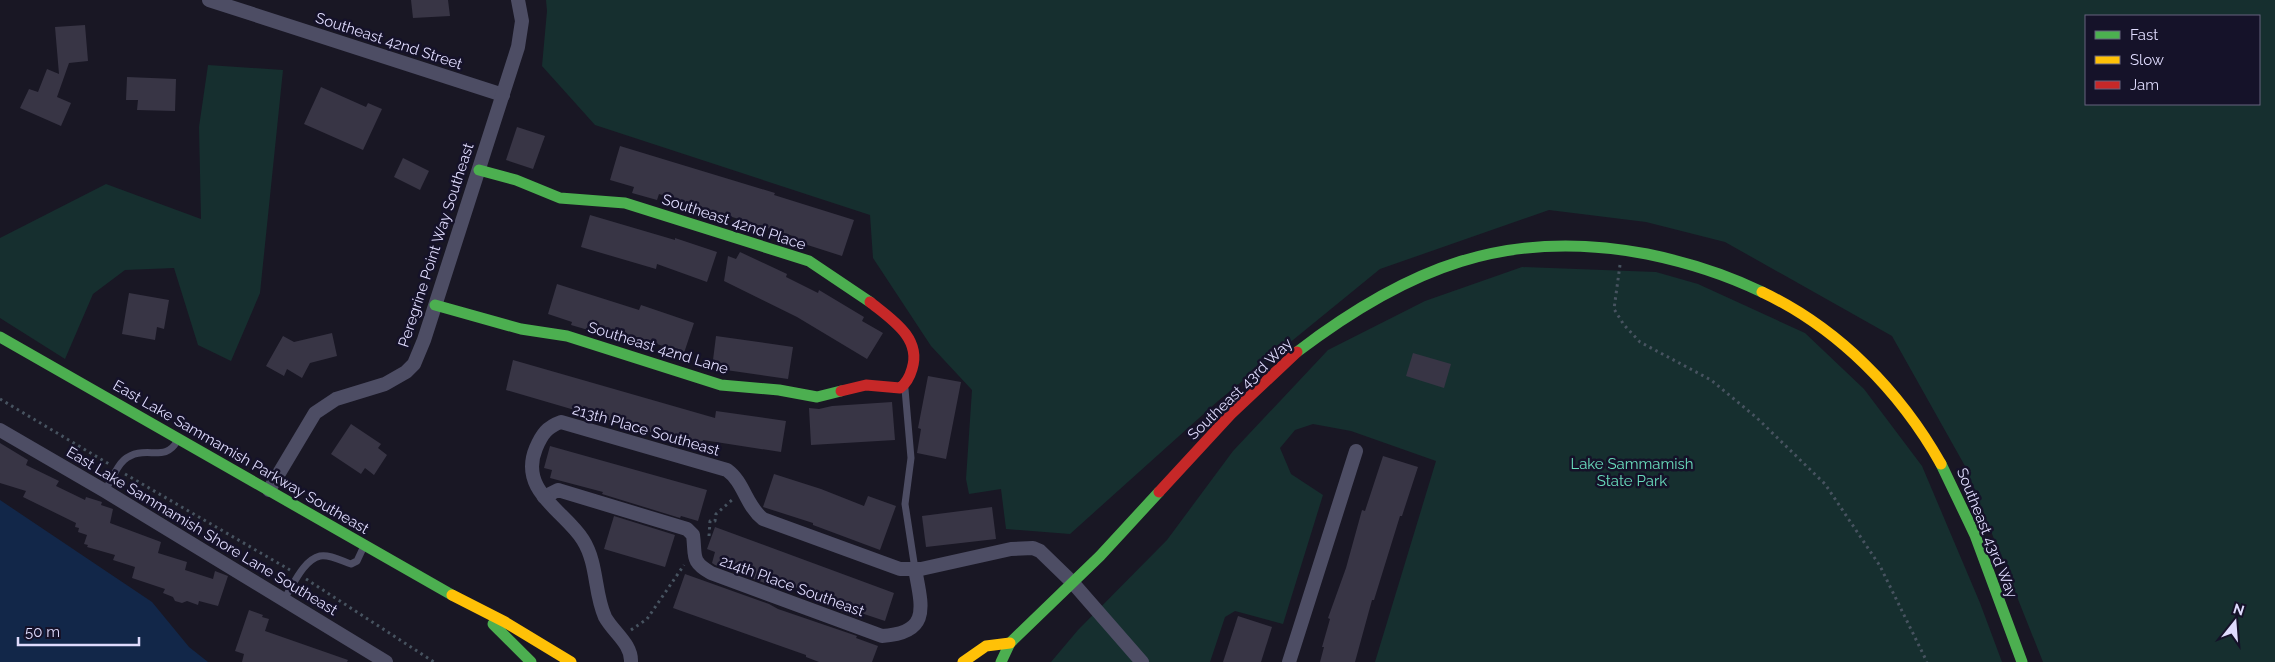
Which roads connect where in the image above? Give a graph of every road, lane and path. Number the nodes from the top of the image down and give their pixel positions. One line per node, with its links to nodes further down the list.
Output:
1 (209, 0): 3 (street, Southeast 42nd Street)
2 (518, 0): 3 (street, Peregrine Point Way Southeast)
3 (503, 95): 4 (street, Peregrine Point Way Southeast)
4 (479, 170): 6 (street, Peregrine Point Way Southeast); 8 (main road, Southeast 42nd Place)
5 (1623, 248): 20 (main road, Southeast 43rd Way); 33 (path); 34 (main road, Southeast 43rd Way)
6 (435, 305): 8 (main road, Southeast 42nd Lane); 14 (street, Peregrine Point Way Southeast)
7 (0, 337): 11 (main road, East Lake Sammamish Parkway Southeast)
8 (904, 386): 18 (lane)
9 (0, 399): 13 (path)
10 (0, 430): 15 (street, East Lake Sammamish Shore Lane Southeast)
11 (178, 439): 13 (lane); 14 (main road, East Lake Sammamish Parkway Southeast)
12 (1356, 451): 32 (street)
13 (118, 470): 15 (lane); 19 (path)
14 (269, 490): 17 (main road, East Lake Sammamish Parkway Southeast)
15 (105, 491): 21 (street, East Lake Sammamish Shore Lane Southeast)
16 (544, 497): 18 (street, 214th Place Southeast); 18 (street, 213th Place Southeast); 28 (street, 213th Place Southeast)
17 (365, 545): 19 (lane); 22 (main road, East Lake Sammamish Parkway Southeast)
18 (915, 569): 20 (street, 213th Place Southeast)
19 (300, 575): 21 (lane); 25 (path)
20 (1073, 583): 23 (main road, Southeast 43rd Way); 31 (street)
21 (284, 599): 24 (street, East Lake Sammamish Shore Lane Southeast)
22 (468, 604): 26 (main road, East Lake Sammamish Parkway Southeast); 27 (main road, East Lake Sammamish Parkway Southeast)
23 (1010, 643): 29 (main road); 30 (main road, Southeast 43rd Way)
24 (386, 662)
25 (434, 662)
26 (531, 662)
27 (571, 662)
28 (631, 662)
29 (963, 662)
30 (1001, 662)
31 (1142, 662)
32 (1289, 662)
33 (1927, 662)
34 (2022, 662)

